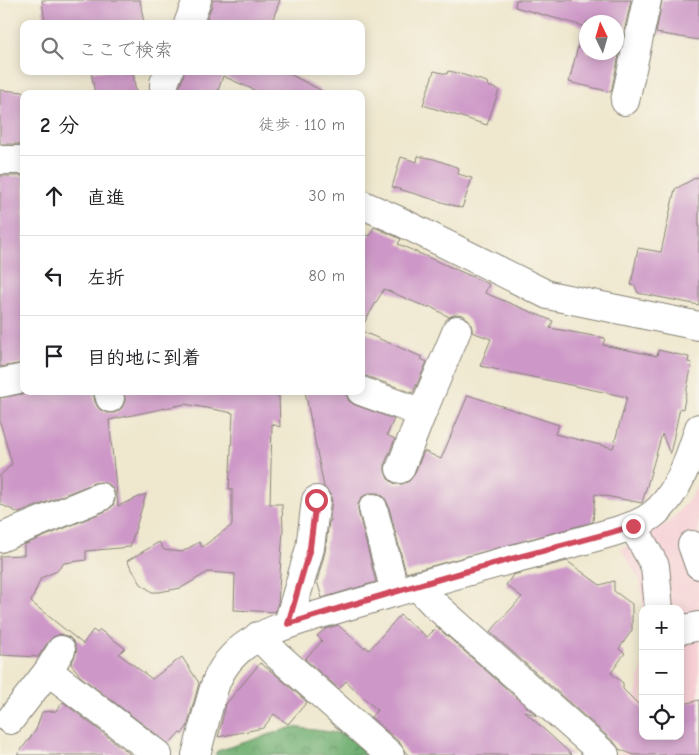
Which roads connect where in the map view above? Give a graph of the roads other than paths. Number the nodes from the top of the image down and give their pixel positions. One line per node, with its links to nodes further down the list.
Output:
1 (197, 0): 3 (street)
2 (648, 0): 6 (street)
3 (190, 20)
4 (167, 75): 5 (street)
5 (164, 90)
6 (626, 101)
7 (0, 160): 8 (street)
8 (20, 160)
9 (365, 206): 10 (street)
10 (699, 326)
11 (457, 330): 15 (street)
12 (20, 379): 13 (street)
13 (0, 383)
14 (365, 392): 15 (street)
15 (422, 413): 17 (street)
16 (699, 428): 21 (street)
17 (400, 469)
18 (100, 497): 22 (street)
19 (316, 500): 25 (street)
20 (373, 508): 23 (street)
21 (636, 532): 23 (street); 24 (street)
22 (0, 538)
23 (406, 589): 25 (street); 33 (street)
24 (659, 605)
25 (288, 624): 28 (street)
26 (699, 626): 27 (street)
27 (684, 629)
28 (258, 636): 31 (street); 32 (street)
29 (10, 720): 30 (street)
30 (158, 755)
31 (196, 755)
32 (390, 755)
33 (605, 755)

